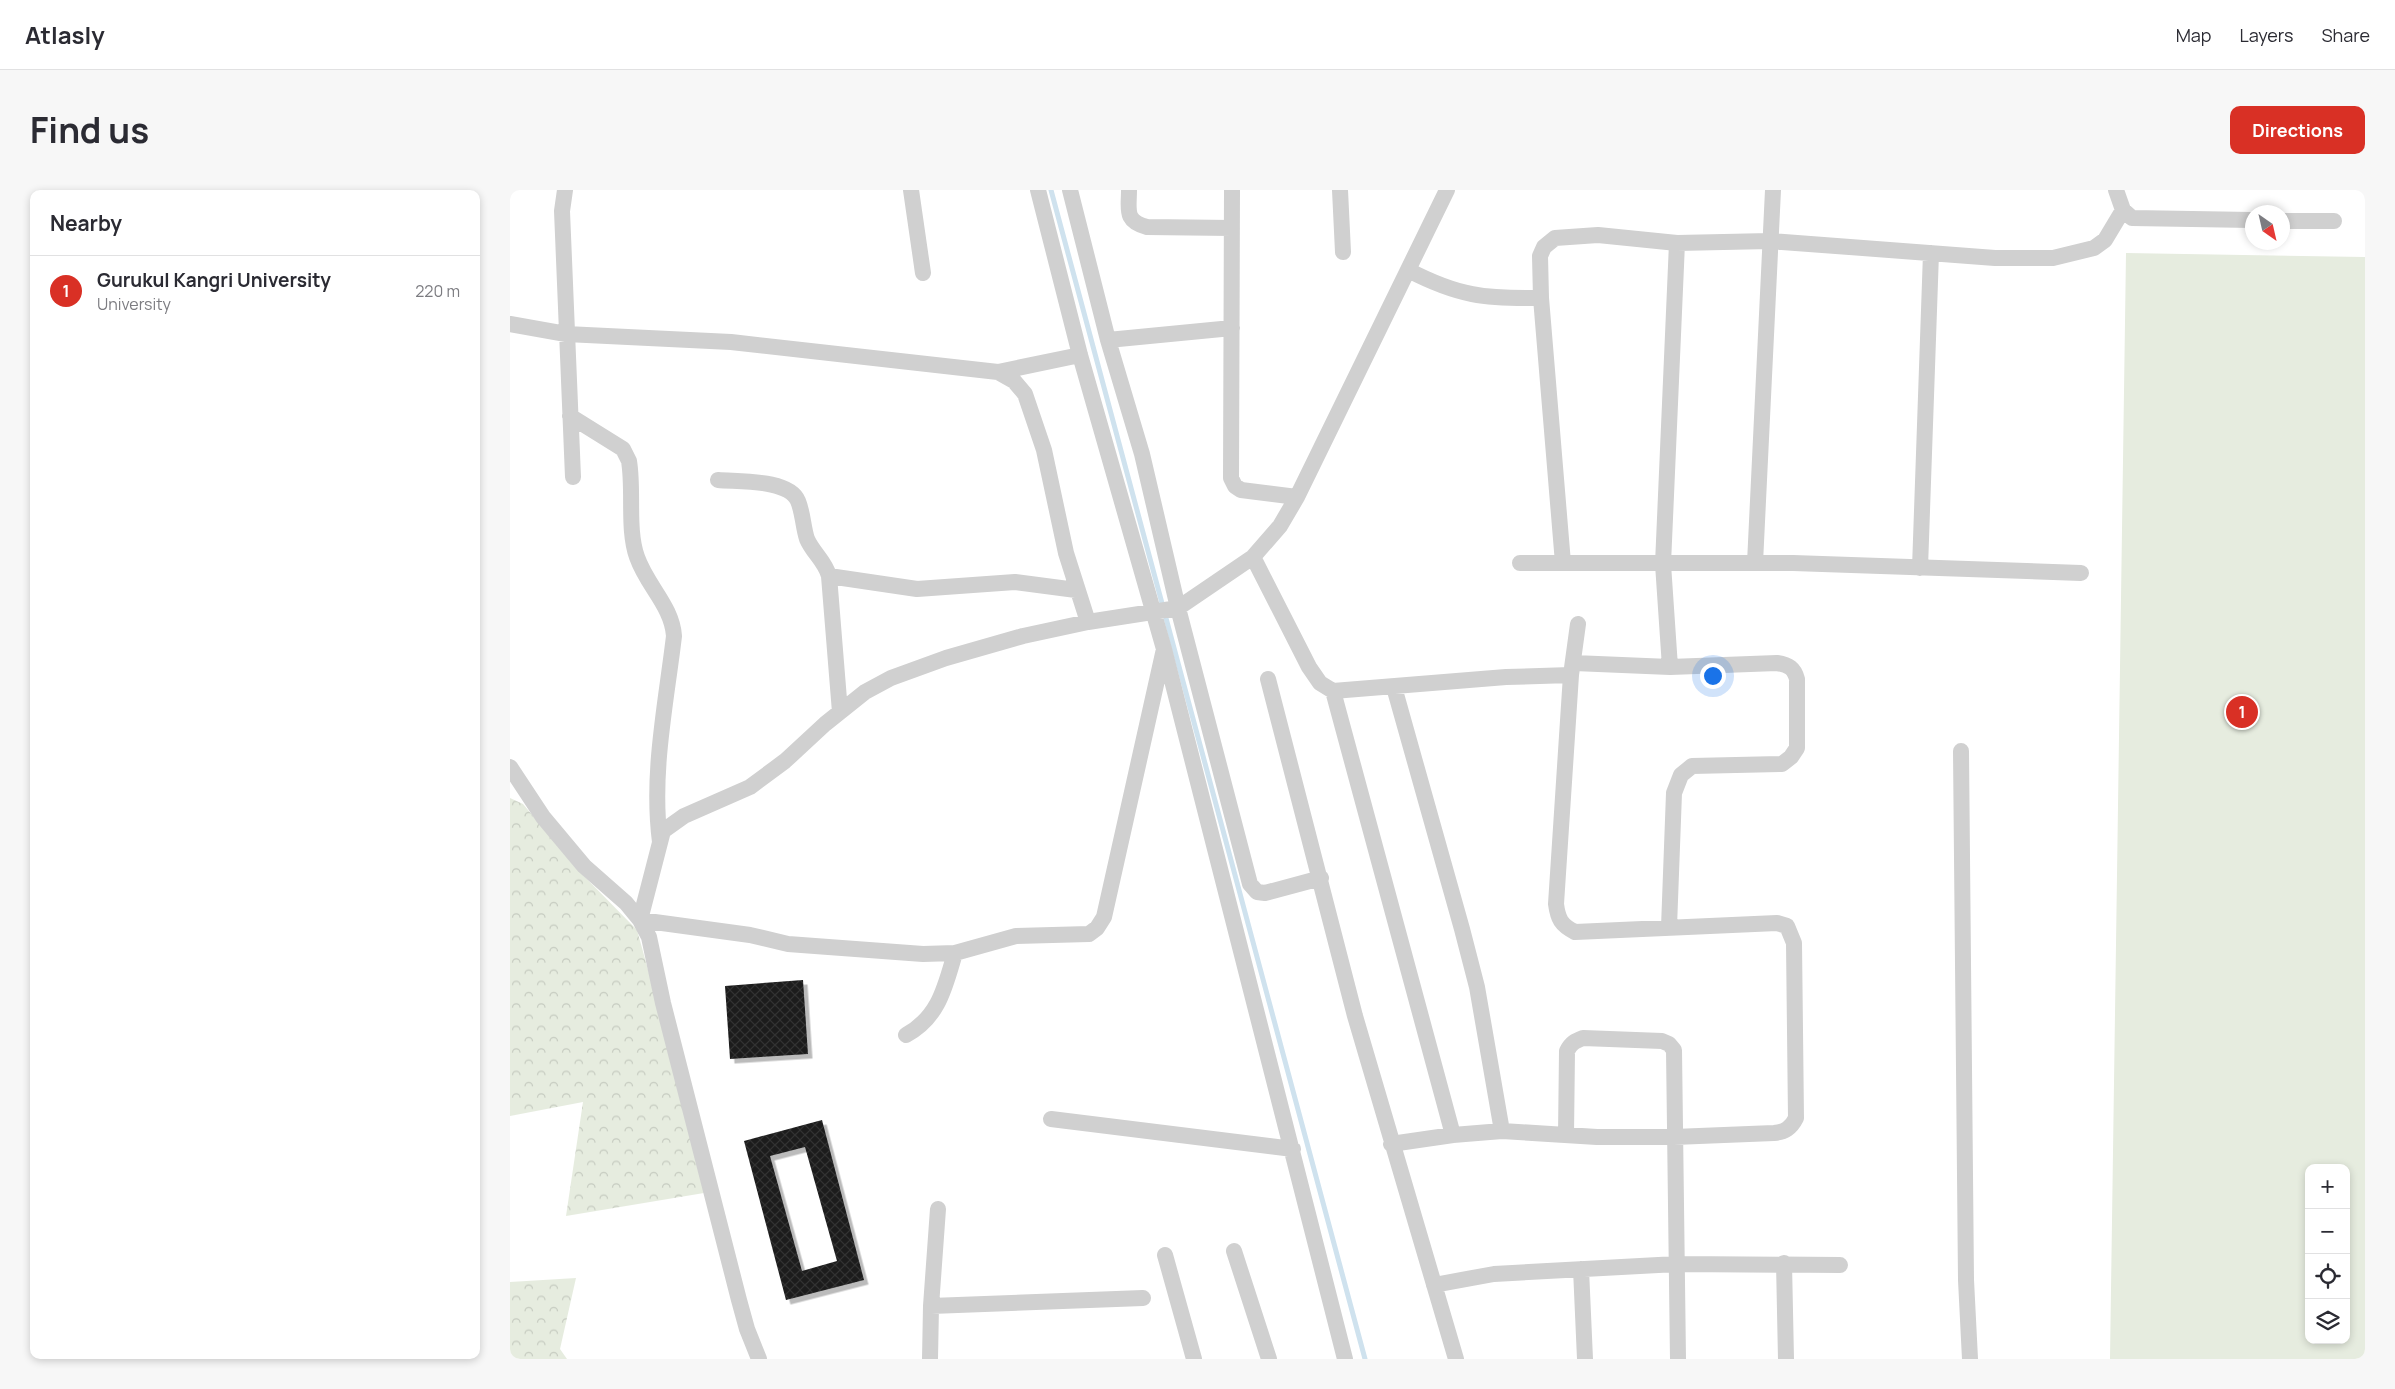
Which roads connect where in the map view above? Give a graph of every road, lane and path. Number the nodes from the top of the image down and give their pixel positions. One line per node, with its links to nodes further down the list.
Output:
1 (565, 190): 25 (street)
2 (911, 190): 21 (street)
3 (1038, 190): 27 (street)
4 (1070, 190): 26 (street)
5 (1129, 190): 15 (street)
6 (1232, 190): 15 (street)
7 (1340, 190): 18 (street)
8 (1448, 190): 20 (street)
9 (1773, 190): 16 (street)
10 (2116, 190): 11 (street)
11 (2123, 210): 12 (street); 19 (street)
12 (2245, 220)
13 (2290, 220): 14 (street)
14 (2334, 221)
15 (1232, 228): 24 (street)
16 (1770, 241): 17 (street); 19 (street); 36 (street)
17 (1676, 243): 22 (street); 37 (street)
18 (1343, 252)
19 (1931, 253): 38 (street)
20 (1408, 270): 22 (street); 32 (street)
21 (923, 273)
22 (1541, 298): 35 (street)
23 (510, 324): 25 (street)
24 (1232, 328): 26 (street); 32 (street)
25 (566, 334): 28 (street); 29 (street)
26 (1108, 340): 42 (street)
27 (1080, 355): 28 (street); 42 (street)
28 (998, 372): 41 (street)
29 (570, 416): 30 (street); 54 (street)
30 (573, 477)
31 (718, 480): 40 (street)
32 (1297, 496): 33 (street)
33 (1253, 557): 42 (street); 50 (street)
34 (1520, 563): 35 (street)
35 (1564, 563): 37 (street)
36 (1755, 563): 37 (street); 38 (street)
37 (1663, 564): 46 (street)
38 (1920, 568): 39 (street)
39 (2081, 573)
40 (829, 576): 41 (street); 51 (street)
41 (1076, 590): 43 (street)
42 (1165, 610): 43 (street); 45 (street); 55 (street)
43 (1088, 622): 51 (street)
44 (1578, 624): 47 (street)
45 (1164, 649): 58 (street); 66 (street)
46 (1670, 667): 47 (street); 57 (street)
47 (1573, 669): 49 (street); 57 (street)
48 (1268, 679): 55 (street)
49 (1394, 687): 50 (street); 61 (street)
50 (1333, 691): 62 (street)
51 (840, 712): 54 (street)
52 (1961, 751): 86 (street)
53 (510, 767): 56 (street)
54 (660, 842): 56 (street)
55 (1321, 878): 65 (street)
56 (640, 920): 58 (street); 77 (street)
57 (1669, 927): 64 (street)
58 (955, 953): 59 (street)
59 (906, 1035)
60 (1051, 1119): 66 (street)
61 (1502, 1131): 62 (street); 63 (street)
62 (1453, 1135): 65 (street)
63 (1566, 1136): 64 (street); 64 (street)
64 (1674, 1137): 71 (street)
65 (1391, 1144): 74 (street)
66 (1293, 1150): 81 (street)
67 (938, 1210): 76 (street)
68 (1234, 1251): 80 (street)
69 (1165, 1255): 79 (street)
70 (1784, 1263): 71 (street); 72 (street); 85 (street)
71 (1677, 1264): 73 (street); 84 (street)
72 (1840, 1265)
73 (1581, 1269): 74 (street); 83 (street)
74 (1434, 1285): 82 (street)
75 (1143, 1298): 76 (street)
76 (931, 1306): 78 (street)
77 (759, 1359)
78 (930, 1359)
79 (1194, 1359)
80 (1269, 1359)
81 (1345, 1359)
82 (1456, 1359)
83 (1585, 1359)
84 (1678, 1359)
85 (1786, 1359)
86 (1970, 1359)

